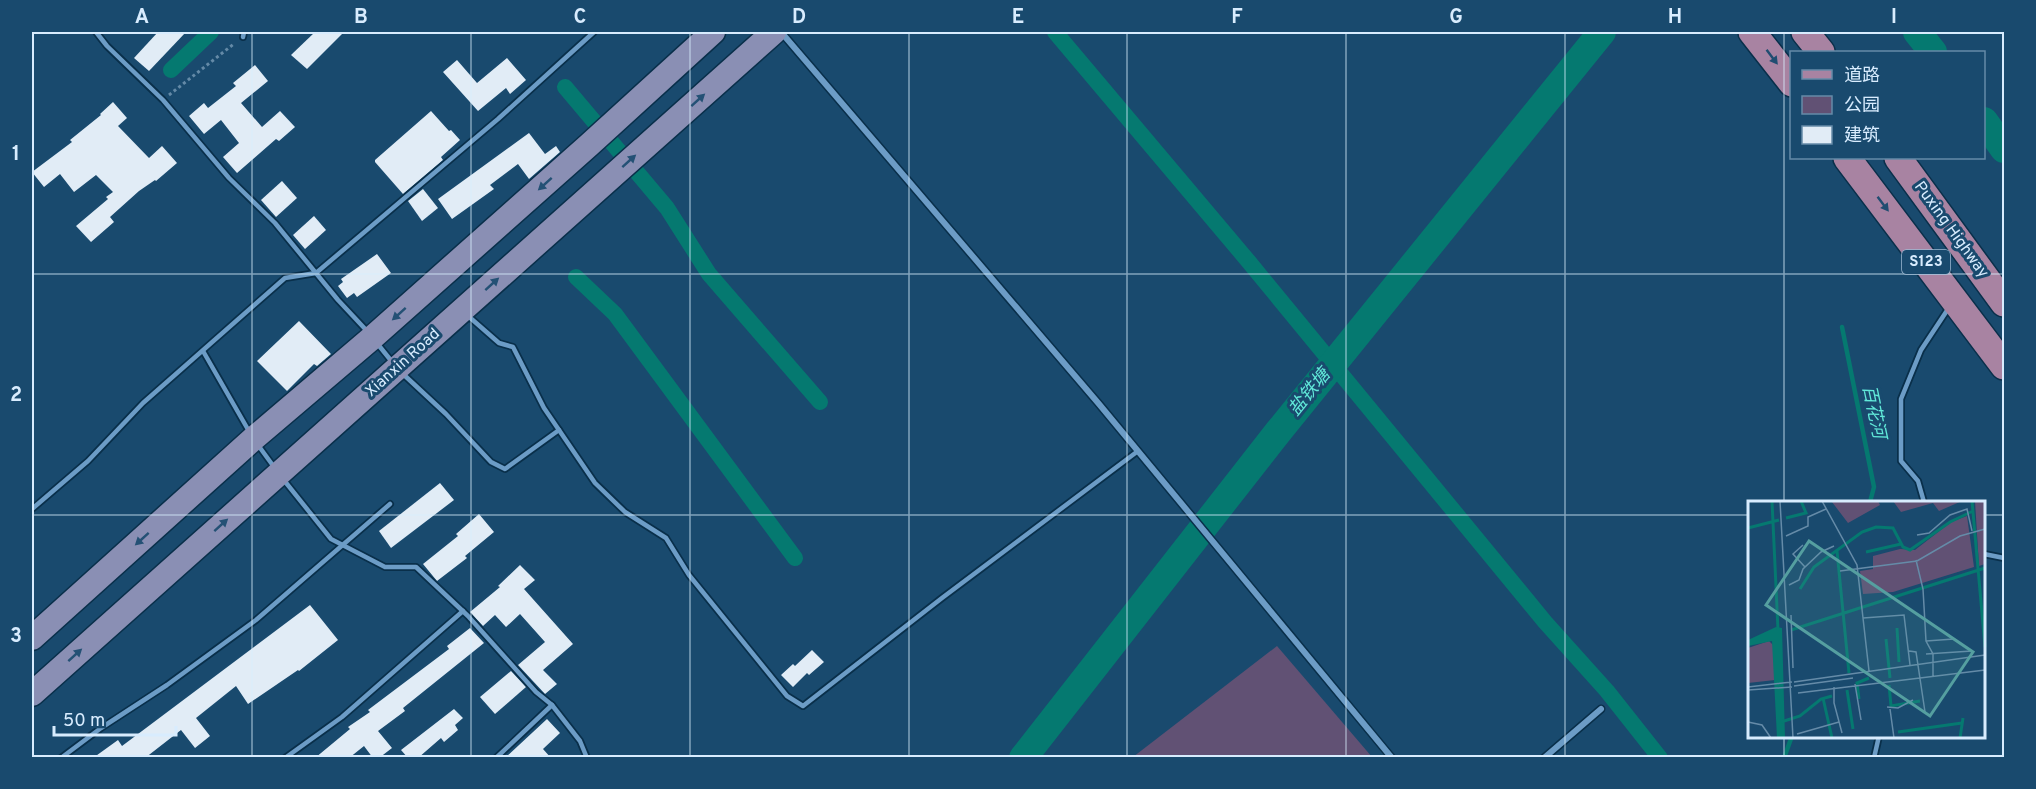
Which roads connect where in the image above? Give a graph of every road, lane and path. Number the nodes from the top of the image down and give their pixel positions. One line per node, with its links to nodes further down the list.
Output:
1 (96, 32): 11 (lane)
2 (594, 32): 14 (lane)
3 (713, 32): 18 (main road, one-way to 18)
4 (774, 32): 17 (main road, Xianxin Road, one-way to 4)
5 (781, 32): 24 (street)
6 (1752, 32): 10 (main road, one-way to 10)
7 (1805, 32): 9 (main road)
8 (244, 34): 11 (path)
9 (1820, 51)
10 (1790, 82)
11 (163, 100): 14 (lane)
12 (1848, 159): 15 (main road, S123, one-way to 15)
13 (1899, 159): 16 (main road, Puxing Highway / S123)
14 (316, 273): 18 (lane); 19 (lane)
15 (1954, 299): 20 (main road, S123); 26 (lane)
16 (2004, 303)
17 (461, 311): 21 (main road, Xianxin Road); 22 (lane)
18 (373, 337): 21 (lane); 23 (main road)
19 (203, 351): 23 (lane); 28 (lane)
20 (2004, 366)
21 (397, 368): 22 (lane); 25 (main road, Xianxin Road)
22 (559, 430): 24 (lane)
23 (253, 439): 25 (lane); 33 (main road, one-way to 33)
24 (1138, 451): 42 (street)
25 (279, 473): 29 (lane); 34 (main road, Xianxin Road, one-way to 25)
26 (1924, 501)
27 (390, 504): 29 (lane)
28 (32, 509)
29 (344, 545): 32 (lane); 38 (lane)
30 (1985, 554): 31 (lane)
31 (2004, 558)
32 (463, 611): 35 (lane); 39 (lane)
33 (32, 638)
34 (32, 694)
35 (552, 705): 40 (lane); 41 (lane)
36 (1601, 709): 43 (street)
37 (1879, 738): 44 (lane)
38 (61, 758)
39 (285, 758)
40 (496, 758)
41 (587, 758)
42 (1392, 758)
43 (1544, 758)
44 (1874, 758)

